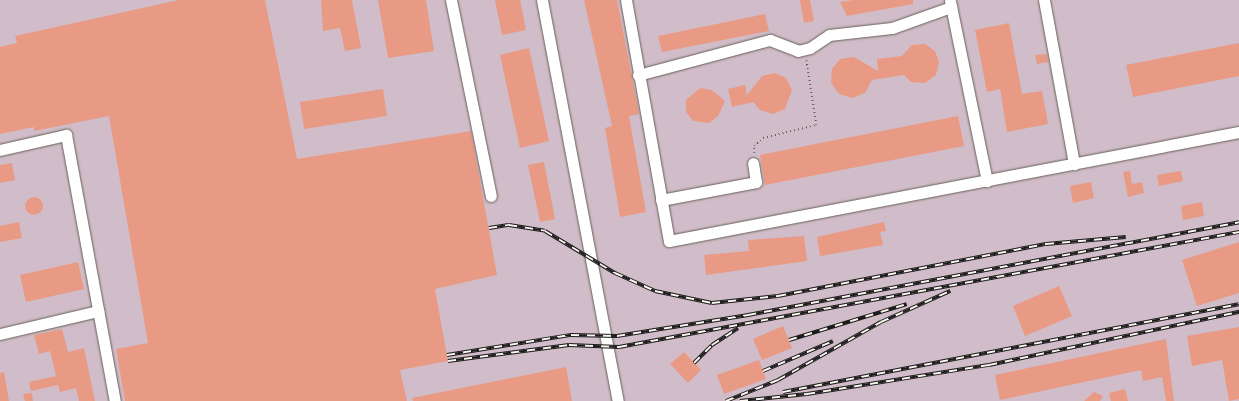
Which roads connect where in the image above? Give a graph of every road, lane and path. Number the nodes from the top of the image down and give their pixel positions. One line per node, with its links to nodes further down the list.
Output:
1 (452, 0): 13 (street)
2 (542, 0): 18 (street)
3 (626, 0): 7 (street)
4 (1044, 0): 11 (street)
5 (950, 3): 6 (street); 12 (street)
6 (804, 50): 7 (street); 10 (path)
7 (638, 75): 14 (street)
8 (1239, 132): 11 (street)
9 (0, 150): 15 (street)
10 (753, 163): 14 (street)
11 (1074, 164): 12 (street)
12 (987, 181): 14 (street)
13 (491, 196)
14 (661, 200)
15 (98, 311): 16 (street); 17 (street)
16 (0, 334)
17 (115, 401)
18 (618, 401)

